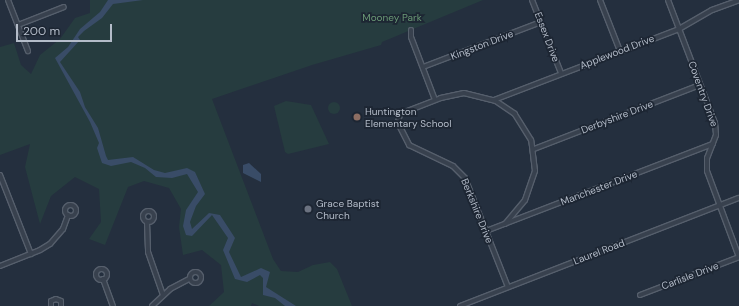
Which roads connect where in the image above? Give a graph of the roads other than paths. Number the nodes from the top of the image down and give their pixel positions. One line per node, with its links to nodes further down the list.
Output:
1 (8, 0): 8 (street)
2 (532, 0): 7 (street, Essex Drive)
3 (600, 0): 12 (street)
4 (668, 0): 9 (street, Coventry Drive)
5 (739, 0): 9 (street, Applewood Drive)
6 (64, 7): 8 (street)
7 (541, 22): 13 (street, Kingston Drive); 14 (street, Essex Drive)
8 (18, 25): 11 (street)
9 (679, 29): 12 (street, Applewood Drive); 15 (street, Coventry Drive)
10 (411, 30): 13 (street)
11 (28, 51)
12 (620, 51): 14 (street, Applewood Drive)
13 (423, 67): 16 (street)
14 (561, 73): 17 (street, Applewood Drive)
15 (700, 85): 18 (street, Coventry Drive); 19 (street, Derbyshire Drive)
16 (435, 100): 17 (street); 26 (street, Berkshire Drive)
17 (494, 100): 19 (street)
18 (713, 144): 22 (street, Coventry Drive); 25 (street, Manchester Drive)
19 (534, 149): 25 (street)
20 (0, 175): 27 (street)
21 (739, 198): 22 (street, Laurel Road)
22 (719, 205): 28 (street, Coventry Drive); 32 (street, Laurel Road)
23 (68, 215): 27 (street)
24 (147, 222): 33 (street)
25 (505, 224): 26 (street, Manchester Drive)
26 (486, 231): 32 (street, Berkshire Drive)
27 (31, 254): 29 (street)
28 (739, 257): 34 (street, Carlisle Drive)
29 (0, 266)
30 (103, 279): 37 (street)
31 (189, 279): 33 (street)
32 (508, 287): 39 (street, Laurel Road)
33 (163, 295): 38 (street)
34 (640, 295)
35 (51, 306): 36 (street)
36 (61, 306)
37 (113, 306)
38 (152, 306)
39 (460, 306)

